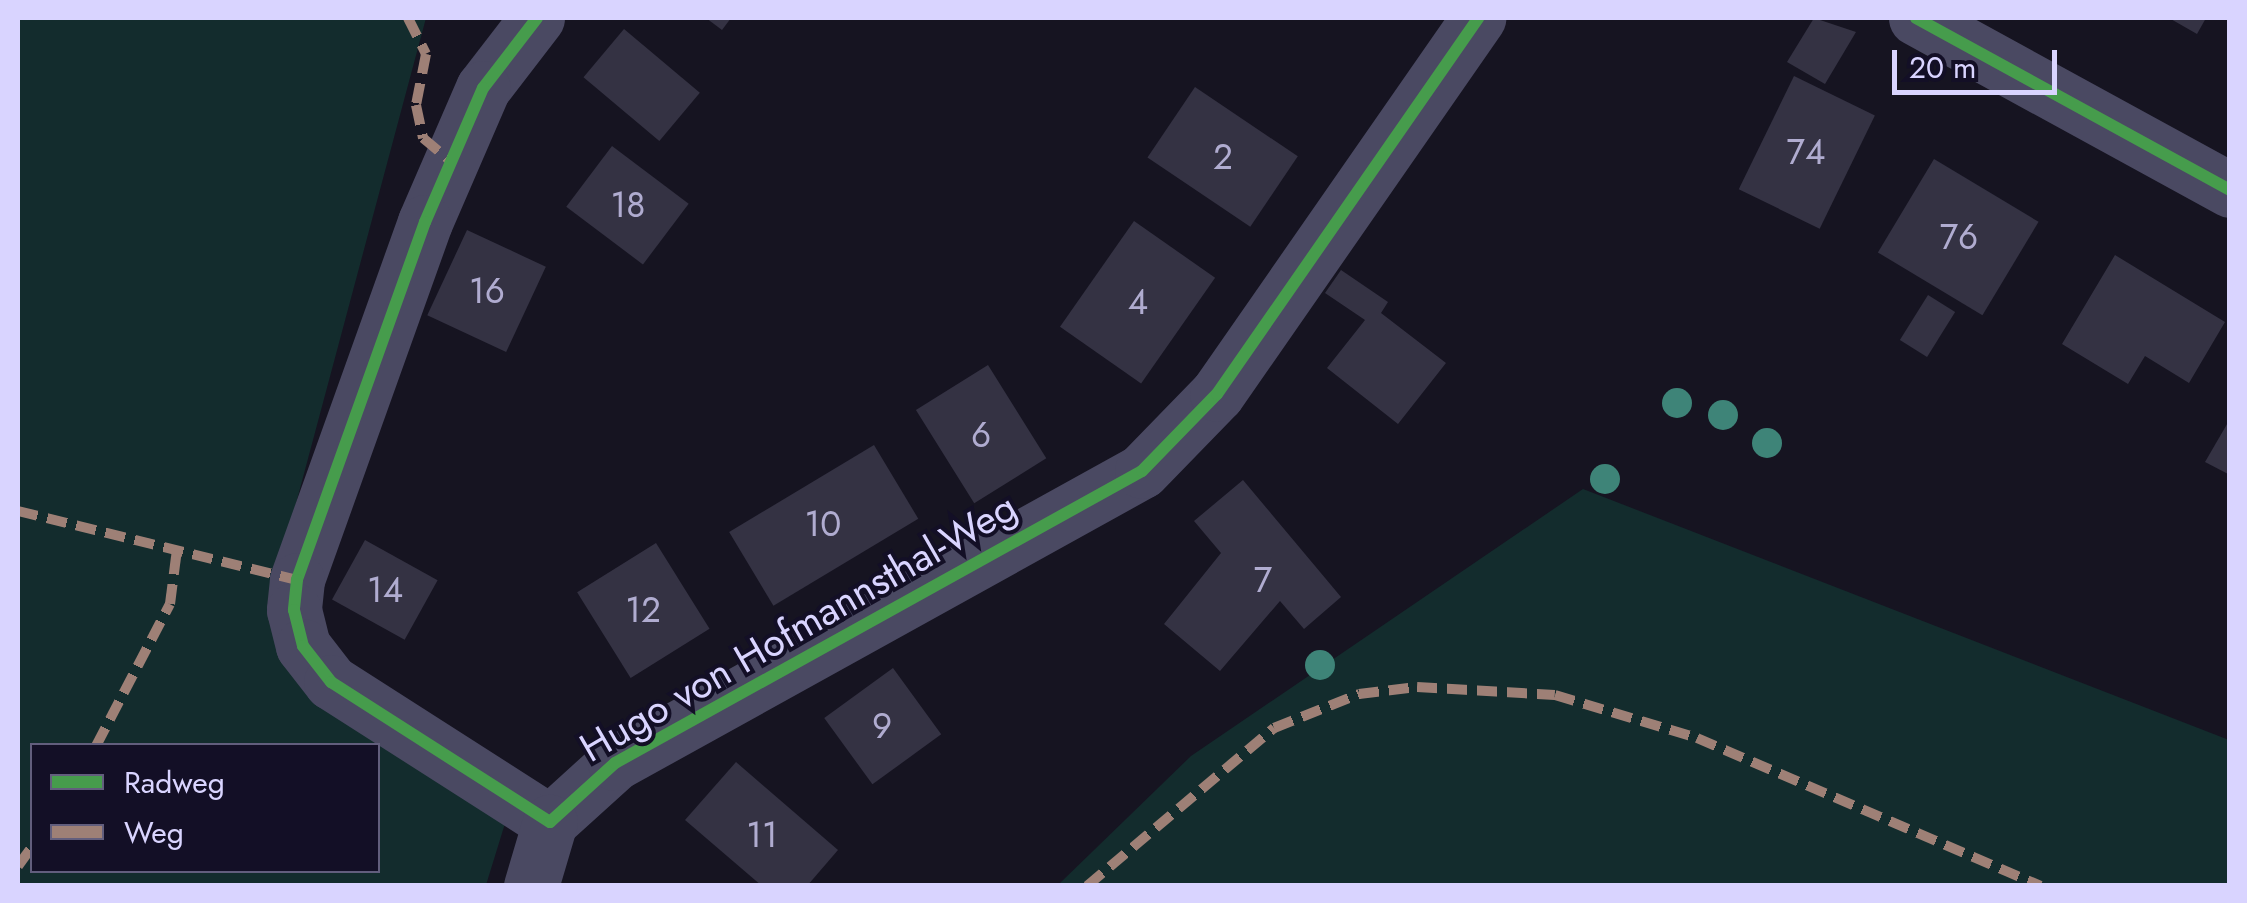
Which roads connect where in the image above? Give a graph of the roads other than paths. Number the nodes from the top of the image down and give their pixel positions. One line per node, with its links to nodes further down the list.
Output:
1 (537, 18): 5 (street)
2 (1478, 18): 5 (street, Hugo von Hofmannsthal-Weg)
3 (1916, 18): 4 (street)
4 (2230, 190)
5 (550, 822): 6 (street)
6 (531, 886)

